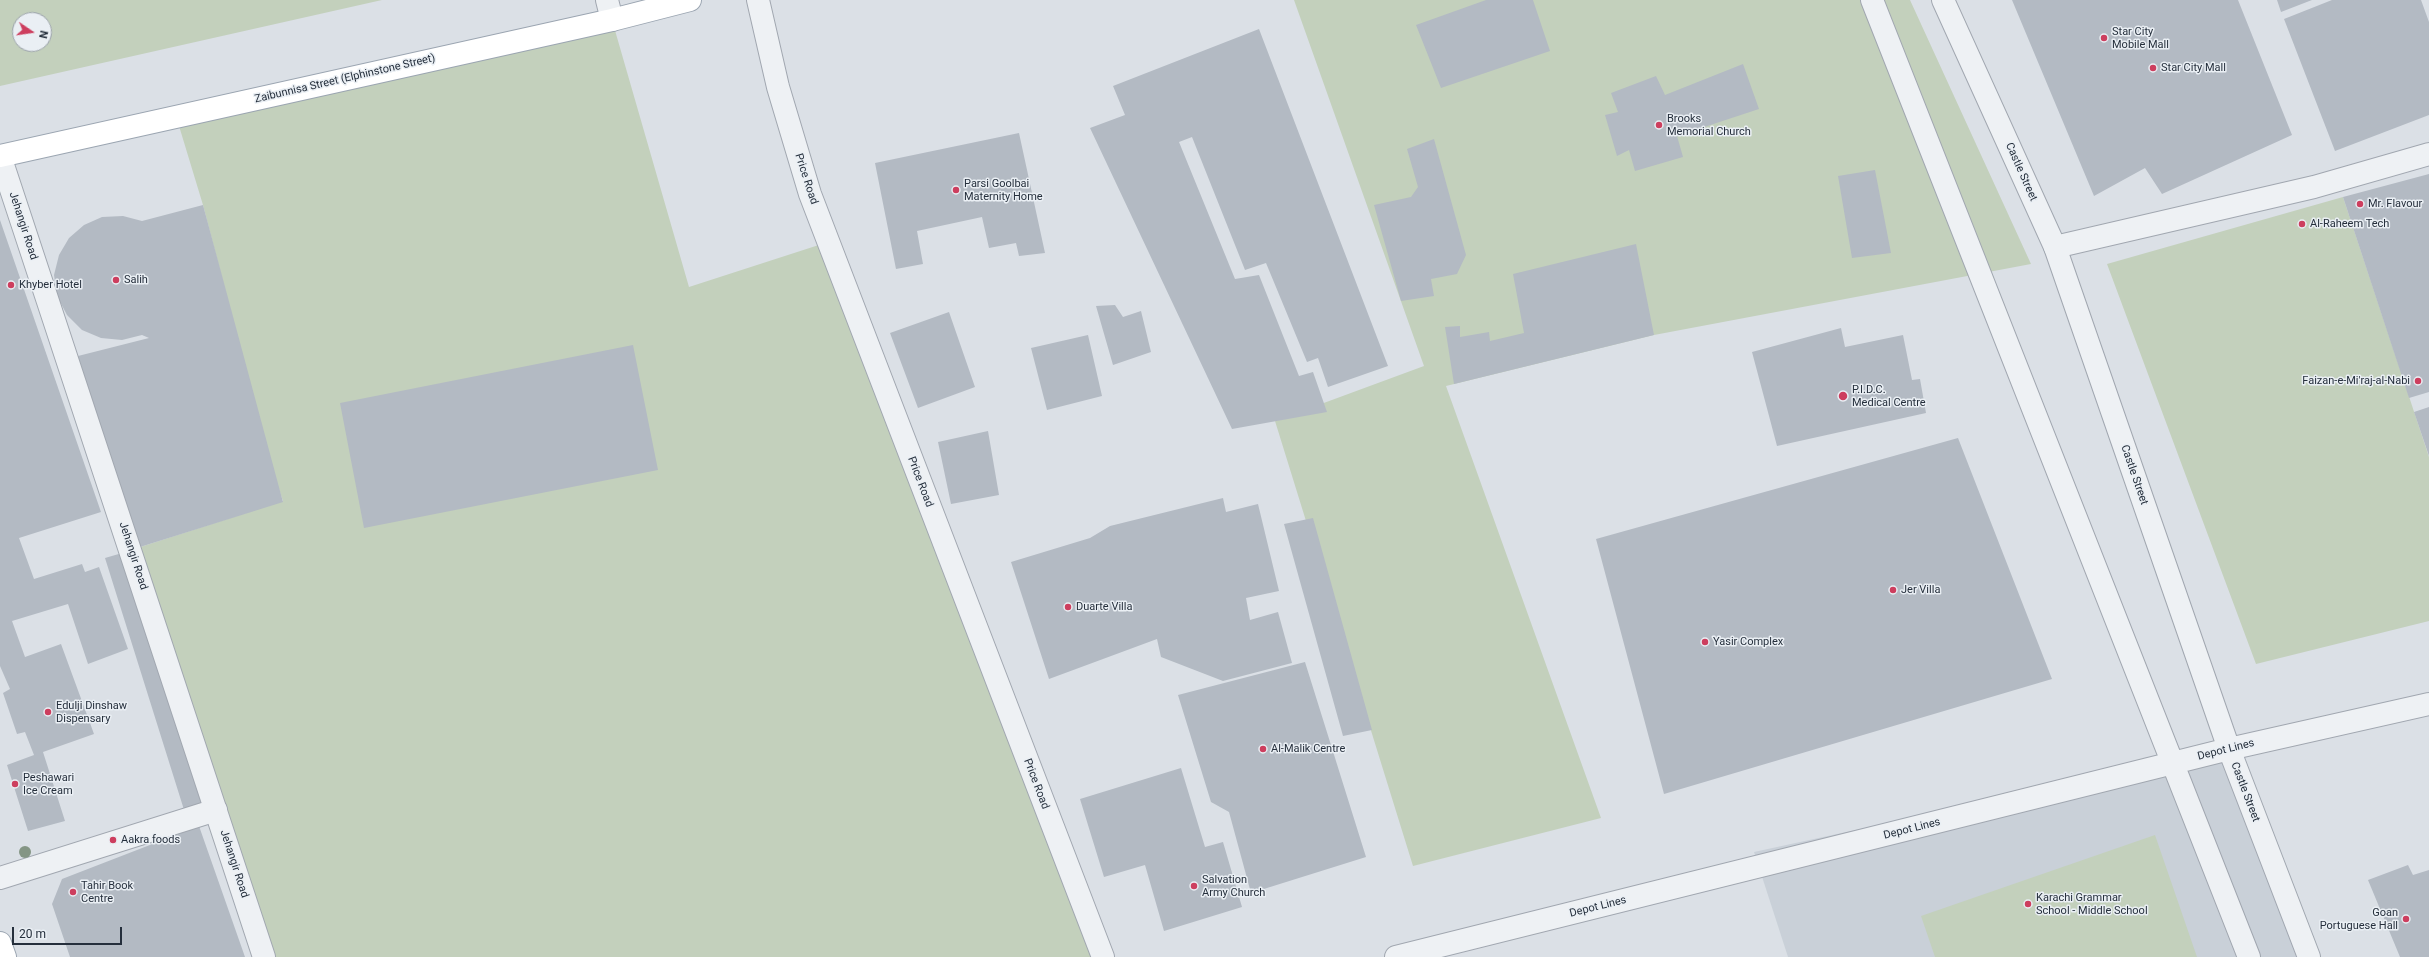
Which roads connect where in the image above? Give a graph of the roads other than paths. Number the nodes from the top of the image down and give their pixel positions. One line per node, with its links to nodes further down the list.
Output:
1 (685, 0): 5 (main road, Zaibunnisa Street (Elphinstone Street))
2 (758, 0): 17 (street, Price Road)
3 (1872, 0): 11 (street)
4 (1943, 0): 8 (street, Castle Street)
5 (610, 10): 7 (main road, Zaibunnisa Street (Elphinstone Street))
6 (2429, 154): 8 (street)
7 (0, 156): 12 (street, Jehangir Road)
8 (2055, 247): 10 (street, Castle Street)
9 (2429, 704): 10 (street, Depot Lines)
10 (2228, 749): 11 (street, Depot Lines); 20 (street, Castle Street)
11 (2172, 764): 18 (street, Depot Lines); 19 (street)
12 (216, 810): 13 (street); 16 (street, Jehangir Road)
13 (0, 878)
14 (0, 942): 15 (main road)
15 (5, 957)
16 (264, 957)
17 (1103, 957)
18 (1396, 957)
19 (2249, 957)
20 (2309, 957)

